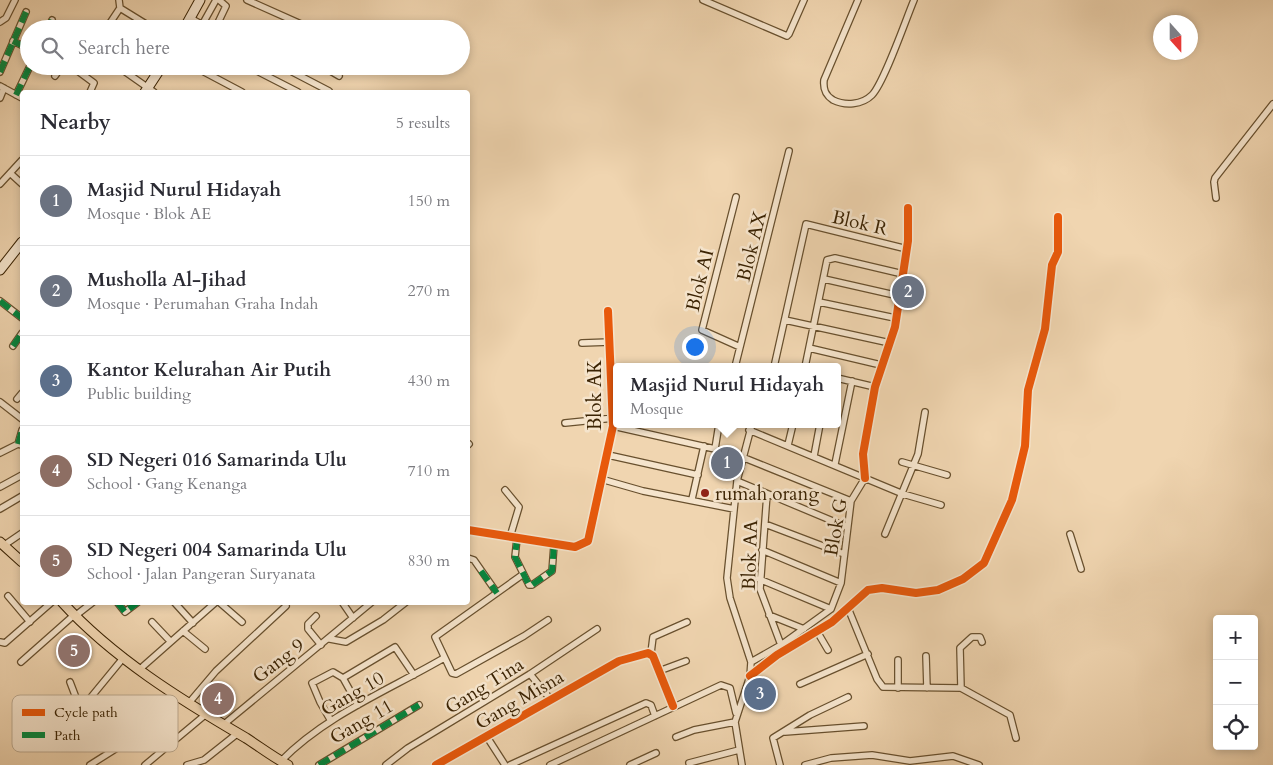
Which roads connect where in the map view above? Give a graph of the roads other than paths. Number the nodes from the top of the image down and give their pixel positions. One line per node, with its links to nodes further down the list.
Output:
1 (15, 0): 19 (street)
2 (119, 0): 10 (street)
3 (200, 0): 12 (main road)
4 (217, 0): 16 (street); 17 (street)
5 (247, 0): 18 (street)
6 (703, 0): 7 (street)
7 (804, 0)
8 (858, 0): 9 (street)
9 (914, 0)
10 (120, 8): 14 (street); 15 (street)
11 (26, 12): 13 (street)
12 (191, 19)
13 (22, 20)
14 (112, 20)
15 (139, 20)
16 (204, 20)
17 (219, 20)
18 (292, 20)
19 (0, 22)
20 (20, 25): 21 (street)
21 (13, 41): 22 (street); 23 (street)
22 (20, 44)
23 (0, 72)
24 (26, 75): 40 (street)
25 (85, 75): 33 (street)
26 (129, 75): 34 (street)
27 (157, 75): 35 (main road)
28 (210, 75): 36 (street)
29 (266, 75): 31 (street)
30 (299, 75): 39 (street)
31 (282, 84): 37 (street); 38 (street)
32 (2, 87): 40 (street); 42 (street)
33 (91, 90)
34 (148, 90)
35 (150, 90)
36 (238, 90)
37 (280, 90)
38 (294, 90)
39 (327, 90)
40 (16, 95): 41 (street)
41 (20, 97)
42 (0, 98)
43 (1273, 104): 50 (street)
44 (790, 151): 71 (street, Blok AX)
45 (20, 162): 46 (street)
46 (10, 172): 47 (street); 48 (street)
47 (20, 182)
48 (0, 184)
49 (736, 197): 71 (street, Blok AI)
50 (1216, 198)
51 (908, 208): 54 (street)
52 (1058, 217): 154 (street)
53 (20, 245): 55 (main road)
54 (907, 249): 56 (street); 64 (street, Blok R)
55 (0, 270)
56 (903, 274): 57 (street); 58 (street)
57 (824, 279): 58 (street); 60 (street)
58 (899, 296): 63 (street)
59 (0, 301): 62 (street)
60 (820, 302): 63 (street); 65 (street)
61 (608, 310): 67 (street, Blok AK)
62 (20, 316)
63 (895, 318): 69 (street)
64 (785, 320): 65 (street); 74 (street)
65 (813, 325): 69 (street); 72 (street)
66 (20, 336): 70 (street)
67 (610, 342): 68 (street); 77 (street, Blok AK)
68 (582, 343)
69 (890, 343): 76 (street)
70 (13, 346)
71 (740, 347): 73 (street, Blok AX)
72 (810, 348): 75 (street); 76 (street)
73 (737, 363)
74 (775, 363)
75 (806, 363)
76 (881, 365): 80 (street)
77 (613, 373)
78 (841, 379): 79 (street)
79 (852, 381): 80 (street); 104 (street)
80 (875, 387): 109 (street)
81 (20, 395): 82 (street)
82 (16, 399)
83 (0, 402): 85 (street)
84 (925, 412): 105 (street)
85 (20, 417)
86 (613, 418): 87 (street)
87 (566, 423)
88 (613, 426): 100 (street, Blok AK)
89 (622, 428): 97 (street)
90 (718, 428): 98 (street)
91 (750, 428): 102 (street)
92 (752, 428): 96 (street)
93 (791, 428): 96 (street)
94 (819, 428): 101 (street)
95 (20, 444): 99 (street)
96 (788, 445): 101 (street)
97 (704, 446): 98 (street); 107 (street)
98 (715, 448): 102 (street)
99 (0, 453)
100 (608, 455): 107 (street); 110 (street, Blok AK)
101 (814, 456): 104 (street)
102 (742, 457): 111 (street); 118 (street)
103 (902, 462): 105 (street)
104 (835, 464): 109 (street)
105 (914, 466): 108 (street); 115 (street)
106 (20, 475): 112 (street)
107 (698, 475): 117 (street)
108 (947, 475)
109 (864, 478): 115 (street); 118 (street, Blok G)
110 (602, 479): 117 (street); 131 (street, Blok AK)
111 (737, 482): 114 (street); 121 (street)
112 (0, 488)
113 (505, 490): 128 (street)
114 (767, 494): 122 (street, Blok AA); 123 (street)
115 (903, 494): 119 (street); 126 (street)
116 (20, 497): 120 (street)
117 (692, 499): 121 (street)
118 (851, 501): 123 (street, Blok G)
119 (941, 505)
120 (0, 509)
121 (734, 509): 186 (street)
122 (765, 524): 132 (street, Blok AA); 133 (street)
123 (847, 527): 133 (street, Blok G)
124 (470, 530): 128 (street)
125 (20, 533): 130 (street)
126 (885, 534)
127 (1070, 534): 136 (street)
128 (510, 537): 129 (street)
129 (517, 538): 131 (street); 137 (street)
130 (2, 544): 135 (main road)
131 (554, 545): 137 (street)
132 (762, 550): 138 (street, Blok AA); 139 (street)
133 (844, 554): 139 (street, Blok G)
134 (470, 559): 140 (street)
135 (20, 560)
136 (1081, 568)
137 (522, 575): 140 (street)
138 (759, 578): 155 (street); 156 (street, Blok AA)
139 (841, 583): 155 (street, Blok G)
140 (497, 594): 182 (street)
141 (8, 596): 161 (street)
142 (49, 605): 161 (street)
143 (65, 605): 157 (main road)
144 (89, 605): 157 (street)
145 (119, 605): 146 (street)
146 (134, 605)
147 (177, 605): 165 (street)
148 (214, 605): 165 (street)
149 (222, 605): 163 (street)
150 (344, 605): 159 (street)
151 (368, 605): 159 (street, Gang 9)
152 (402, 605): 170 (street)
153 (286, 606): 204 (street)
154 (848, 608): 169 (street); 179 (street)
155 (831, 610): 167 (street)
156 (769, 615): 167 (street, Blok AA); 175 (street, Blok AA)
157 (74, 616): 181 (main road); 185 (street)
158 (316, 616): 174 (street)
159 (353, 618): 170 (street, Gang 9)
160 (548, 620): 182 (street)
161 (30, 622): 172 (street)
162 (152, 622): 171 (street)
163 (242, 622)
164 (687, 622): 178 (street)
165 (192, 623): 168 (street)
166 (597, 629): 189 (street, Gang Tina)
167 (804, 629): 175 (street)
168 (183, 631): 171 (street); 176 (street)
169 (818, 633): 177 (street); 191 (street)
170 (330, 638): 174 (street, Gang 9)
171 (170, 641): 187 (street)
172 (0, 642)
173 (982, 642): 197 (street)
174 (322, 645): 213 (street, Gang 9)
175 (781, 645): 186 (street)
176 (205, 650)
177 (828, 650)
178 (652, 653): 188 (street); 203 (street, Gang Misna)
179 (868, 654): 194 (street); 195 (street)
180 (926, 656): 196 (street)
181 (124, 657): 187 (main road); 199 (street)
182 (444, 658): 190 (street, Gang 10)
183 (686, 660): 188 (street)
184 (898, 660): 195 (street)
185 (21, 662)
186 (751, 662): 191 (street)
187 (140, 669): 200 (main road)
188 (659, 671): 207 (street)
189 (530, 674): 203 (street); 234 (street, Gang Tina)
190 (414, 675): 192 (street); 205 (street, Gang 10)
191 (750, 676): 208 (street)
192 (343, 678): 205 (street); 211 (street)
193 (70, 682): 198 (street)
194 (800, 684)
195 (898, 688): 196 (street)
196 (927, 688): 197 (street)
197 (961, 688): 220 (street)
198 (75, 695)
199 (93, 695)
200 (175, 695)
201 (178, 697): 204 (main road)
202 (848, 697): 215 (street)
203 (551, 700): 217 (street, Gang Misna)
204 (188, 704): 209 (main road)
205 (358, 705): 211 (street, Gang 10)
206 (419, 705): 233 (street, Gang 11)
207 (673, 706): 208 (street); 210 (street)
208 (736, 713): 212 (street)
209 (205, 716): 213 (main road); 219 (street)
210 (655, 716): 237 (street); 238 (street)
211 (331, 721): 227 (street, Gang 10)
212 (735, 722): 218 (street); 221 (street)
213 (223, 725): 216 (main road)
214 (864, 726): 215 (street)
215 (782, 732): 241 (street)
216 (238, 733): 226 (street); 227 (main road)
217 (487, 737): 235 (street, Gang Misna); 236 (street)
218 (676, 737)
219 (178, 738)
220 (1016, 738)
221 (739, 750): 229 (street); 240 (street)
222 (111, 752): 230 (street)
223 (161, 752): 231 (street)
224 (656, 753): 228 (street)
225 (848, 758): 242 (street); 243 (street); 244 (street)
226 (207, 762): 232 (street)
227 (284, 763)
228 (640, 763): 239 (street)
229 (689, 763)
230 (90, 765)
231 (145, 765)
232 (187, 765)
233 (319, 765)
234 (386, 765)
235 (436, 765)
236 (505, 765)
237 (510, 765)
238 (550, 765)
239 (630, 765)
240 (742, 765)
241 (780, 765)
242 (805, 765)
243 (849, 765)
244 (979, 765)

